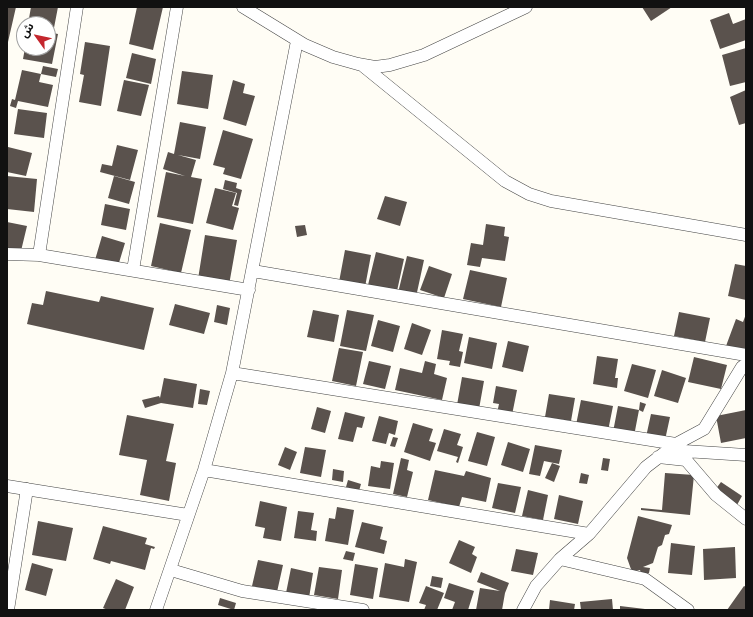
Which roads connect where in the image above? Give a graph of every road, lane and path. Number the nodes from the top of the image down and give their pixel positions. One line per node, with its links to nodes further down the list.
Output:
1 (77, 7): 9 (street)
2 (177, 7): 10 (street)
3 (243, 7): 5 (street)
4 (526, 7): 6 (street)
5 (297, 40): 6 (street); 11 (street)
6 (362, 65): 7 (street)
7 (746, 234)
8 (7, 254): 9 (street)
9 (40, 255): 10 (street)
10 (133, 270): 12 (street)
11 (252, 272): 12 (street); 13 (street)
12 (249, 290): 15 (street)
13 (746, 355)
14 (746, 364): 16 (street)
15 (232, 373): 16 (street); 19 (street)
16 (672, 447): 17 (street); 18 (street)
17 (746, 454)
18 (658, 457): 23 (street); 24 (street)
19 (204, 470): 22 (street); 24 (street)
20 (7, 486): 21 (street)
21 (27, 489): 22 (street); 27 (street)
22 (188, 515): 26 (street)
23 (746, 519)
24 (589, 534): 25 (street)
25 (560, 559): 30 (street); 31 (street)
26 (171, 570): 28 (street); 29 (street)
27 (8, 610)
28 (156, 610)
29 (363, 610)
30 (523, 610)
31 (688, 610)

